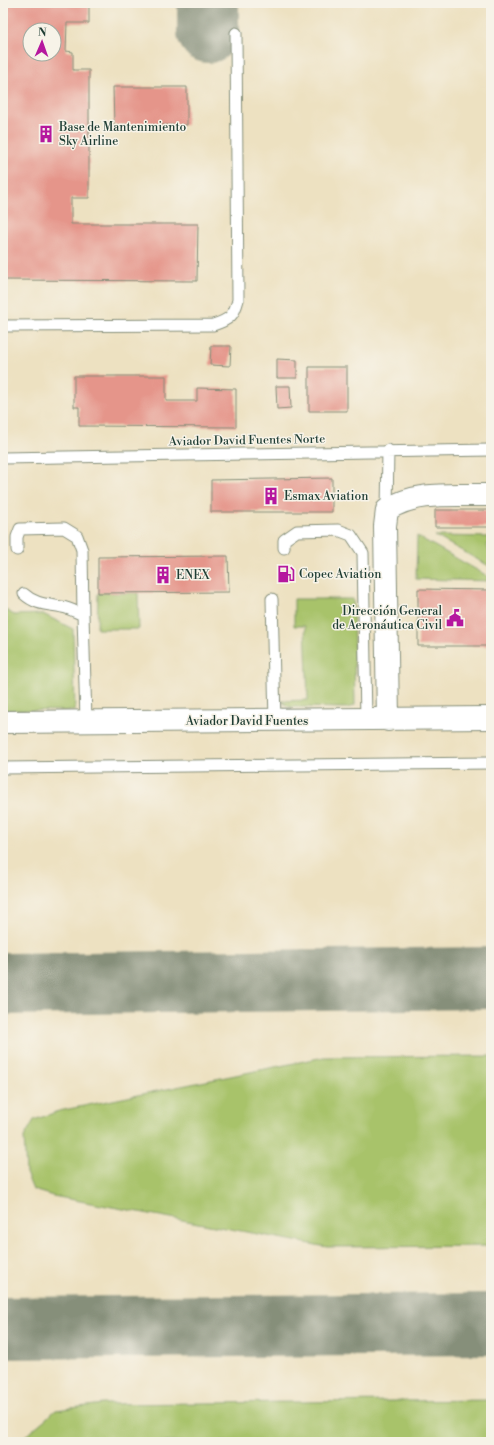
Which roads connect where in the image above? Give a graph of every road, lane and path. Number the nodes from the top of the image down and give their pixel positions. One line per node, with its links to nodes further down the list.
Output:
1 (236, 33): 2 (lane)
2 (3, 326)
3 (388, 450): 4 (lane, Aviador David Fuentes Norte); 5 (lane, Aviador David Fuentes Norte); 6 (lane)
4 (491, 450)
5 (3, 458)
6 (388, 470): 8 (lane); 9 (lane)
7 (491, 495): 8 (street)
8 (411, 499): 9 (street)
9 (387, 510): 17 (street)
10 (284, 548): 16 (lane)
11 (17, 550): 14 (lane)
12 (24, 594): 14 (lane)
13 (272, 599): 19 (lane)
14 (83, 615): 18 (lane)
15 (491, 718): 17 (street, Aviador David Fuentes)
16 (366, 720): 17 (street, Aviador David Fuentes); 19 (street, Aviador David Fuentes)
17 (388, 720)
18 (86, 721): 19 (street, Aviador David Fuentes); 20 (street, Aviador David Fuentes)
19 (275, 721)
20 (3, 722)
21 (491, 763): 22 (lane)
22 (3, 768)

